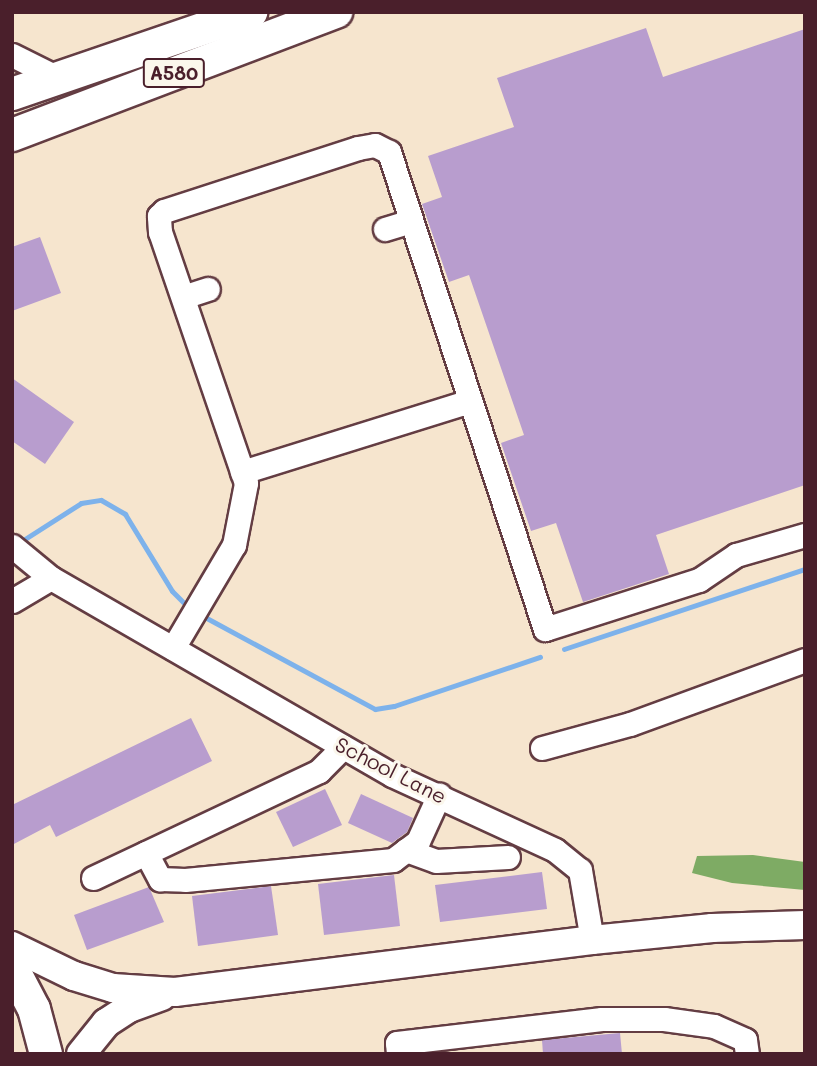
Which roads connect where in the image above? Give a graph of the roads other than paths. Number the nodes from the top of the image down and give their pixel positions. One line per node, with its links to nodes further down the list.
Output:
1 (250, 12): 4 (highway, A580)
2 (336, 12): 6 (highway, A580)
3 (12, 55): 4 (street)
4 (58, 78): 5 (highway, A580)
5 (12, 94)
6 (92, 104): 7 (main road); 8 (highway, A580)
7 (12, 122)
8 (12, 135)
9 (411, 221): 10 (street); 12 (street); 13 (street)
10 (384, 229)
11 (208, 289): 12 (street)
12 (183, 298): 14 (street)
13 (470, 401): 14 (street); 15 (street)
14 (242, 471): 19 (street)
15 (805, 535)
16 (17, 551): 17 (street, School Lane)
17 (51, 578): 18 (street); 19 (street, School Lane)
18 (12, 601)
19 (173, 649): 21 (street, School Lane)
20 (805, 660): 22 (street)
21 (343, 747): 23 (street, School Lane); 25 (street)
22 (542, 748)
23 (439, 795): 24 (street); 29 (street, School Lane)
24 (406, 850): 25 (street); 26 (street)
25 (146, 853): 27 (street)
26 (508, 858)
27 (93, 878)
28 (805, 925): 29 (main road)
29 (592, 940): 32 (main road)
30 (12, 946): 32 (main road)
31 (12, 967): 33 (highway)
32 (174, 992): 34 (main road)
33 (46, 1054)
34 (81, 1054)
35 (398, 1054): 36 (street)
36 (747, 1054)

